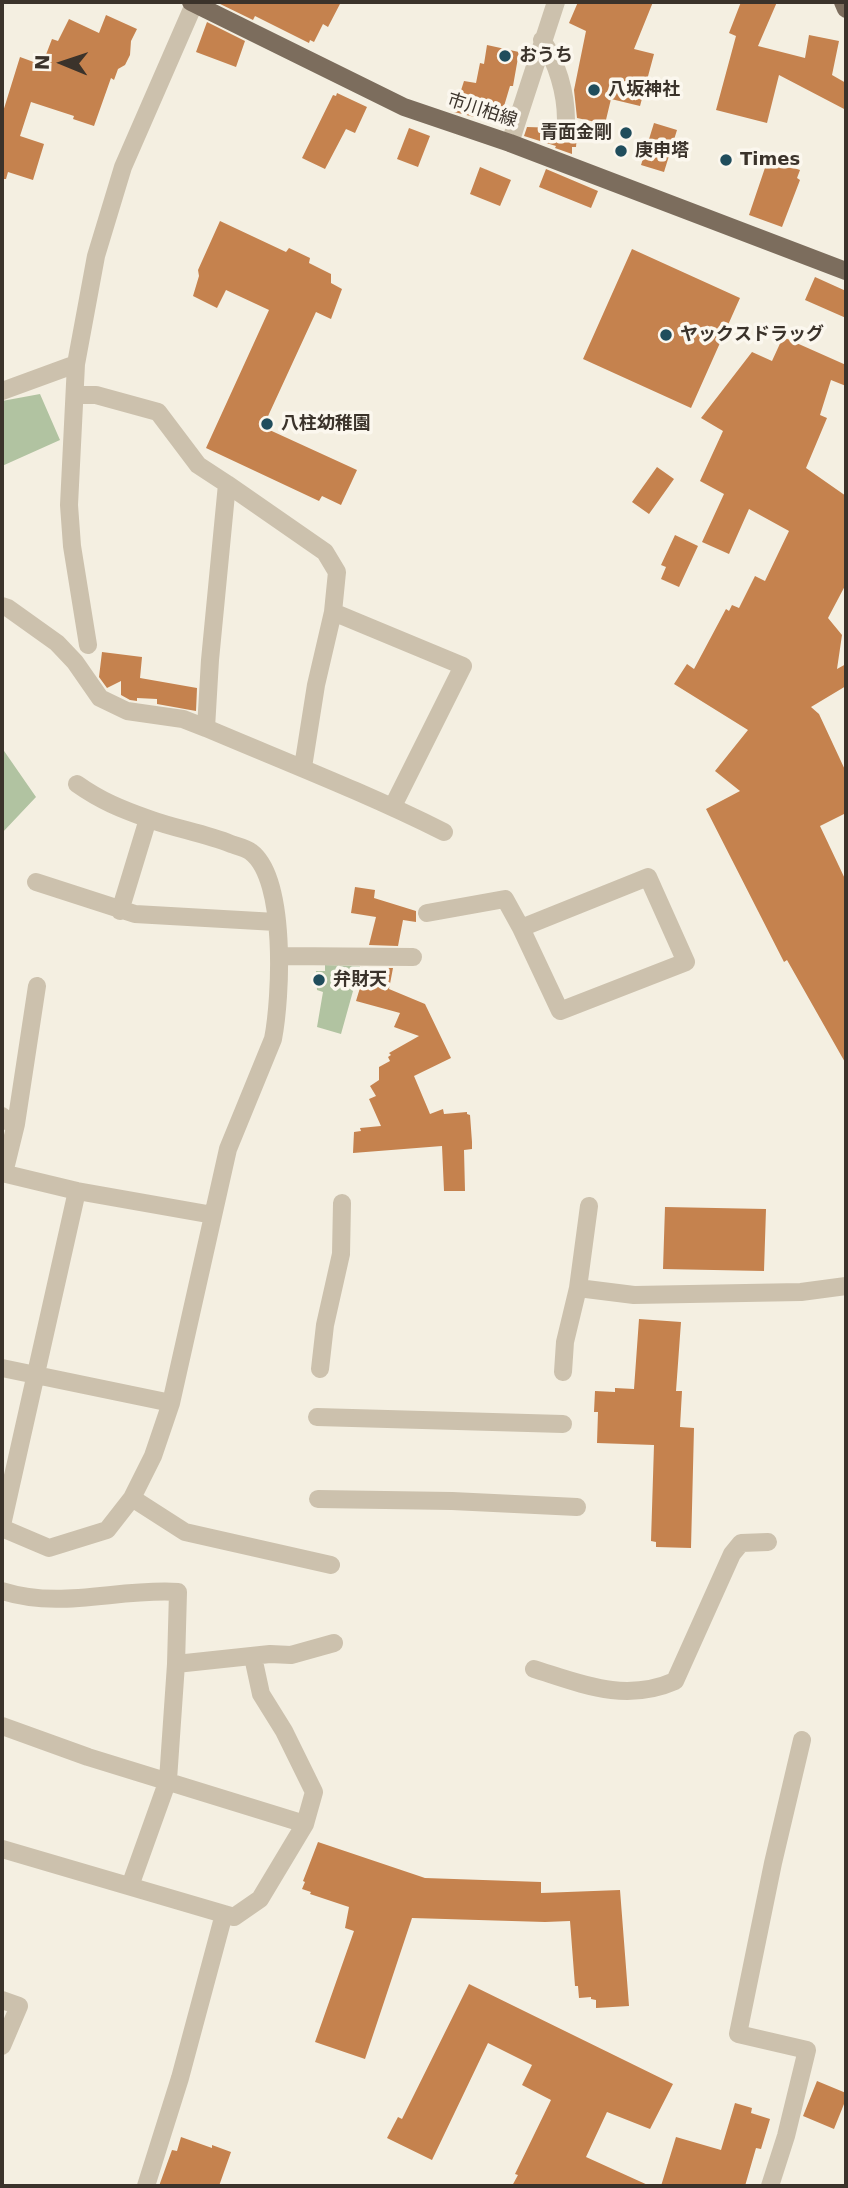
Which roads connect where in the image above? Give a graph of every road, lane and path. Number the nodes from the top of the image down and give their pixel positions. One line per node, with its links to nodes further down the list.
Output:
1 (194, 2): 7 (main road, 市川柏線); 9 (street)
2 (556, 2): 5 (street)
3 (843, 2): 4 (main road)
4 (846, 9)
5 (542, 40): 6 (street); 7 (street)
6 (566, 120)
7 (510, 143): 8 (main road, 市川柏線)
8 (846, 271)
9 (76, 364): 10 (street); 11 (street)
10 (2, 391)
11 (75, 395): 12 (street); 15 (street)
12 (227, 484): 14 (street); 16 (street)
13 (2, 606): 16 (street)
14 (333, 612): 17 (street); 19 (street)
15 (88, 645)
16 (206, 728): 17 (street)
17 (303, 767): 19 (street)
18 (77, 785): 20 (street)
19 (393, 806): 21 (street)
20 (148, 819): 23 (street); 25 (street)
21 (444, 832)
22 (36, 882): 23 (street)
23 (120, 911): 25 (street)
24 (427, 914): 26 (street)
25 (276, 922): 27 (street)
26 (521, 928): 26 (street)
27 (281, 956): 28 (street); 35 (street)
28 (413, 957)
29 (37, 986): 30 (street)
30 (8, 1122): 31 (street)
31 (3, 1173): 32 (street)
32 (77, 1191): 35 (street); 41 (street)
33 (342, 1203): 39 (street)
34 (589, 1206): 37 (street)
35 (214, 1215): 42 (street)
36 (846, 1286): 37 (street)
37 (578, 1288): 40 (street)
38 (2, 1368): 41 (street)
39 (320, 1369)
40 (563, 1372)
41 (36, 1375): 42 (street); 48 (street)
42 (171, 1403): 45 (street)
43 (317, 1417): 44 (street)
44 (563, 1424)
45 (132, 1498): 48 (street); 50 (street)
46 (318, 1499): 47 (street)
47 (577, 1507)
48 (2, 1526)
49 (768, 1542): 55 (street)
50 (331, 1565)
51 (2, 1591): 54 (street)
52 (334, 1643): 53 (street)
53 (253, 1657): 54 (street); 59 (street)
54 (176, 1664): 58 (street)
55 (534, 1669)
56 (2, 1726): 58 (street)
57 (802, 1740): 66 (street)
58 (168, 1780): 59 (street); 61 (street)
59 (304, 1824): 62 (street)
60 (2, 1849): 61 (street)
61 (131, 1886): 62 (street)
62 (224, 1914): 65 (street)
63 (2, 2000): 64 (street)
64 (2, 2046)
65 (146, 2186)
66 (771, 2186)

